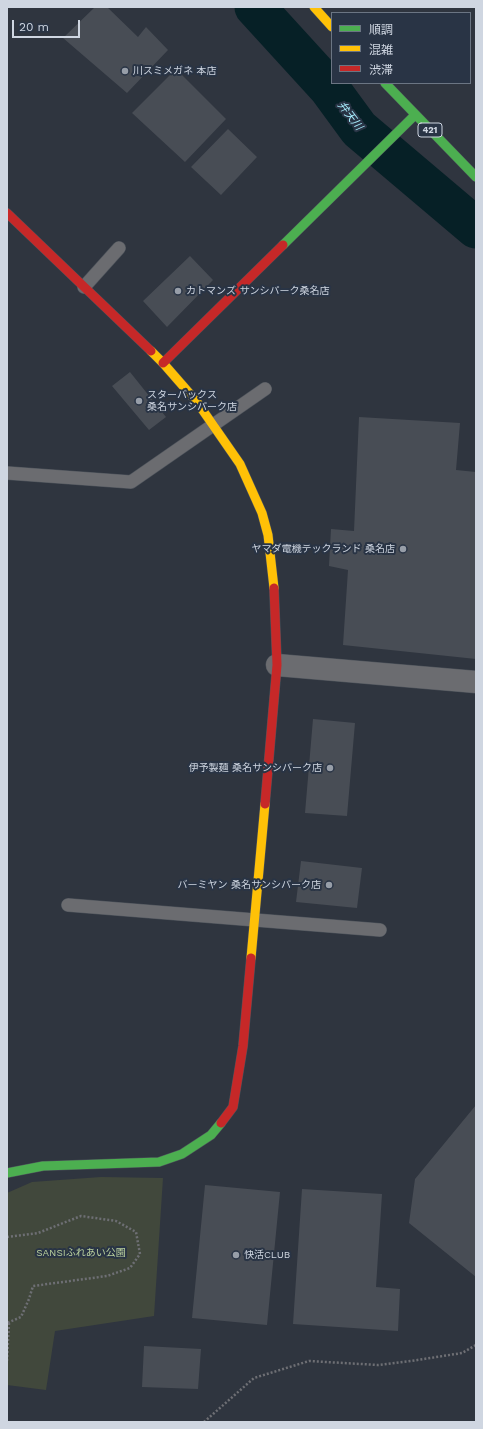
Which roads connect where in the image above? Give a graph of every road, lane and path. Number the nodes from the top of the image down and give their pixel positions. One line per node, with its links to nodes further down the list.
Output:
1 (314, 7): 2 (main road)
2 (331, 26)
3 (386, 84): 4 (main road, 421)
4 (415, 115): 5 (main road, 421); 9 (main road)
5 (476, 177)
6 (7, 213): 8 (main road)
7 (119, 248): 8 (lane)
8 (84, 287): 9 (main road)
9 (162, 363): 11 (main road)
10 (265, 389): 11 (lane)
11 (214, 426): 12 (lane); 13 (main road)
12 (7, 473)
13 (277, 665): 14 (street); 16 (main road)
14 (476, 682)
15 (68, 906): 16 (lane)
16 (255, 921): 17 (lane); 18 (main road)
17 (380, 930)
18 (7, 1173)
19 (7, 1237): 20 (path)
20 (8, 1323): 22 (path)
21 (476, 1345): 23 (path)
22 (7, 1360)
23 (204, 1422)

